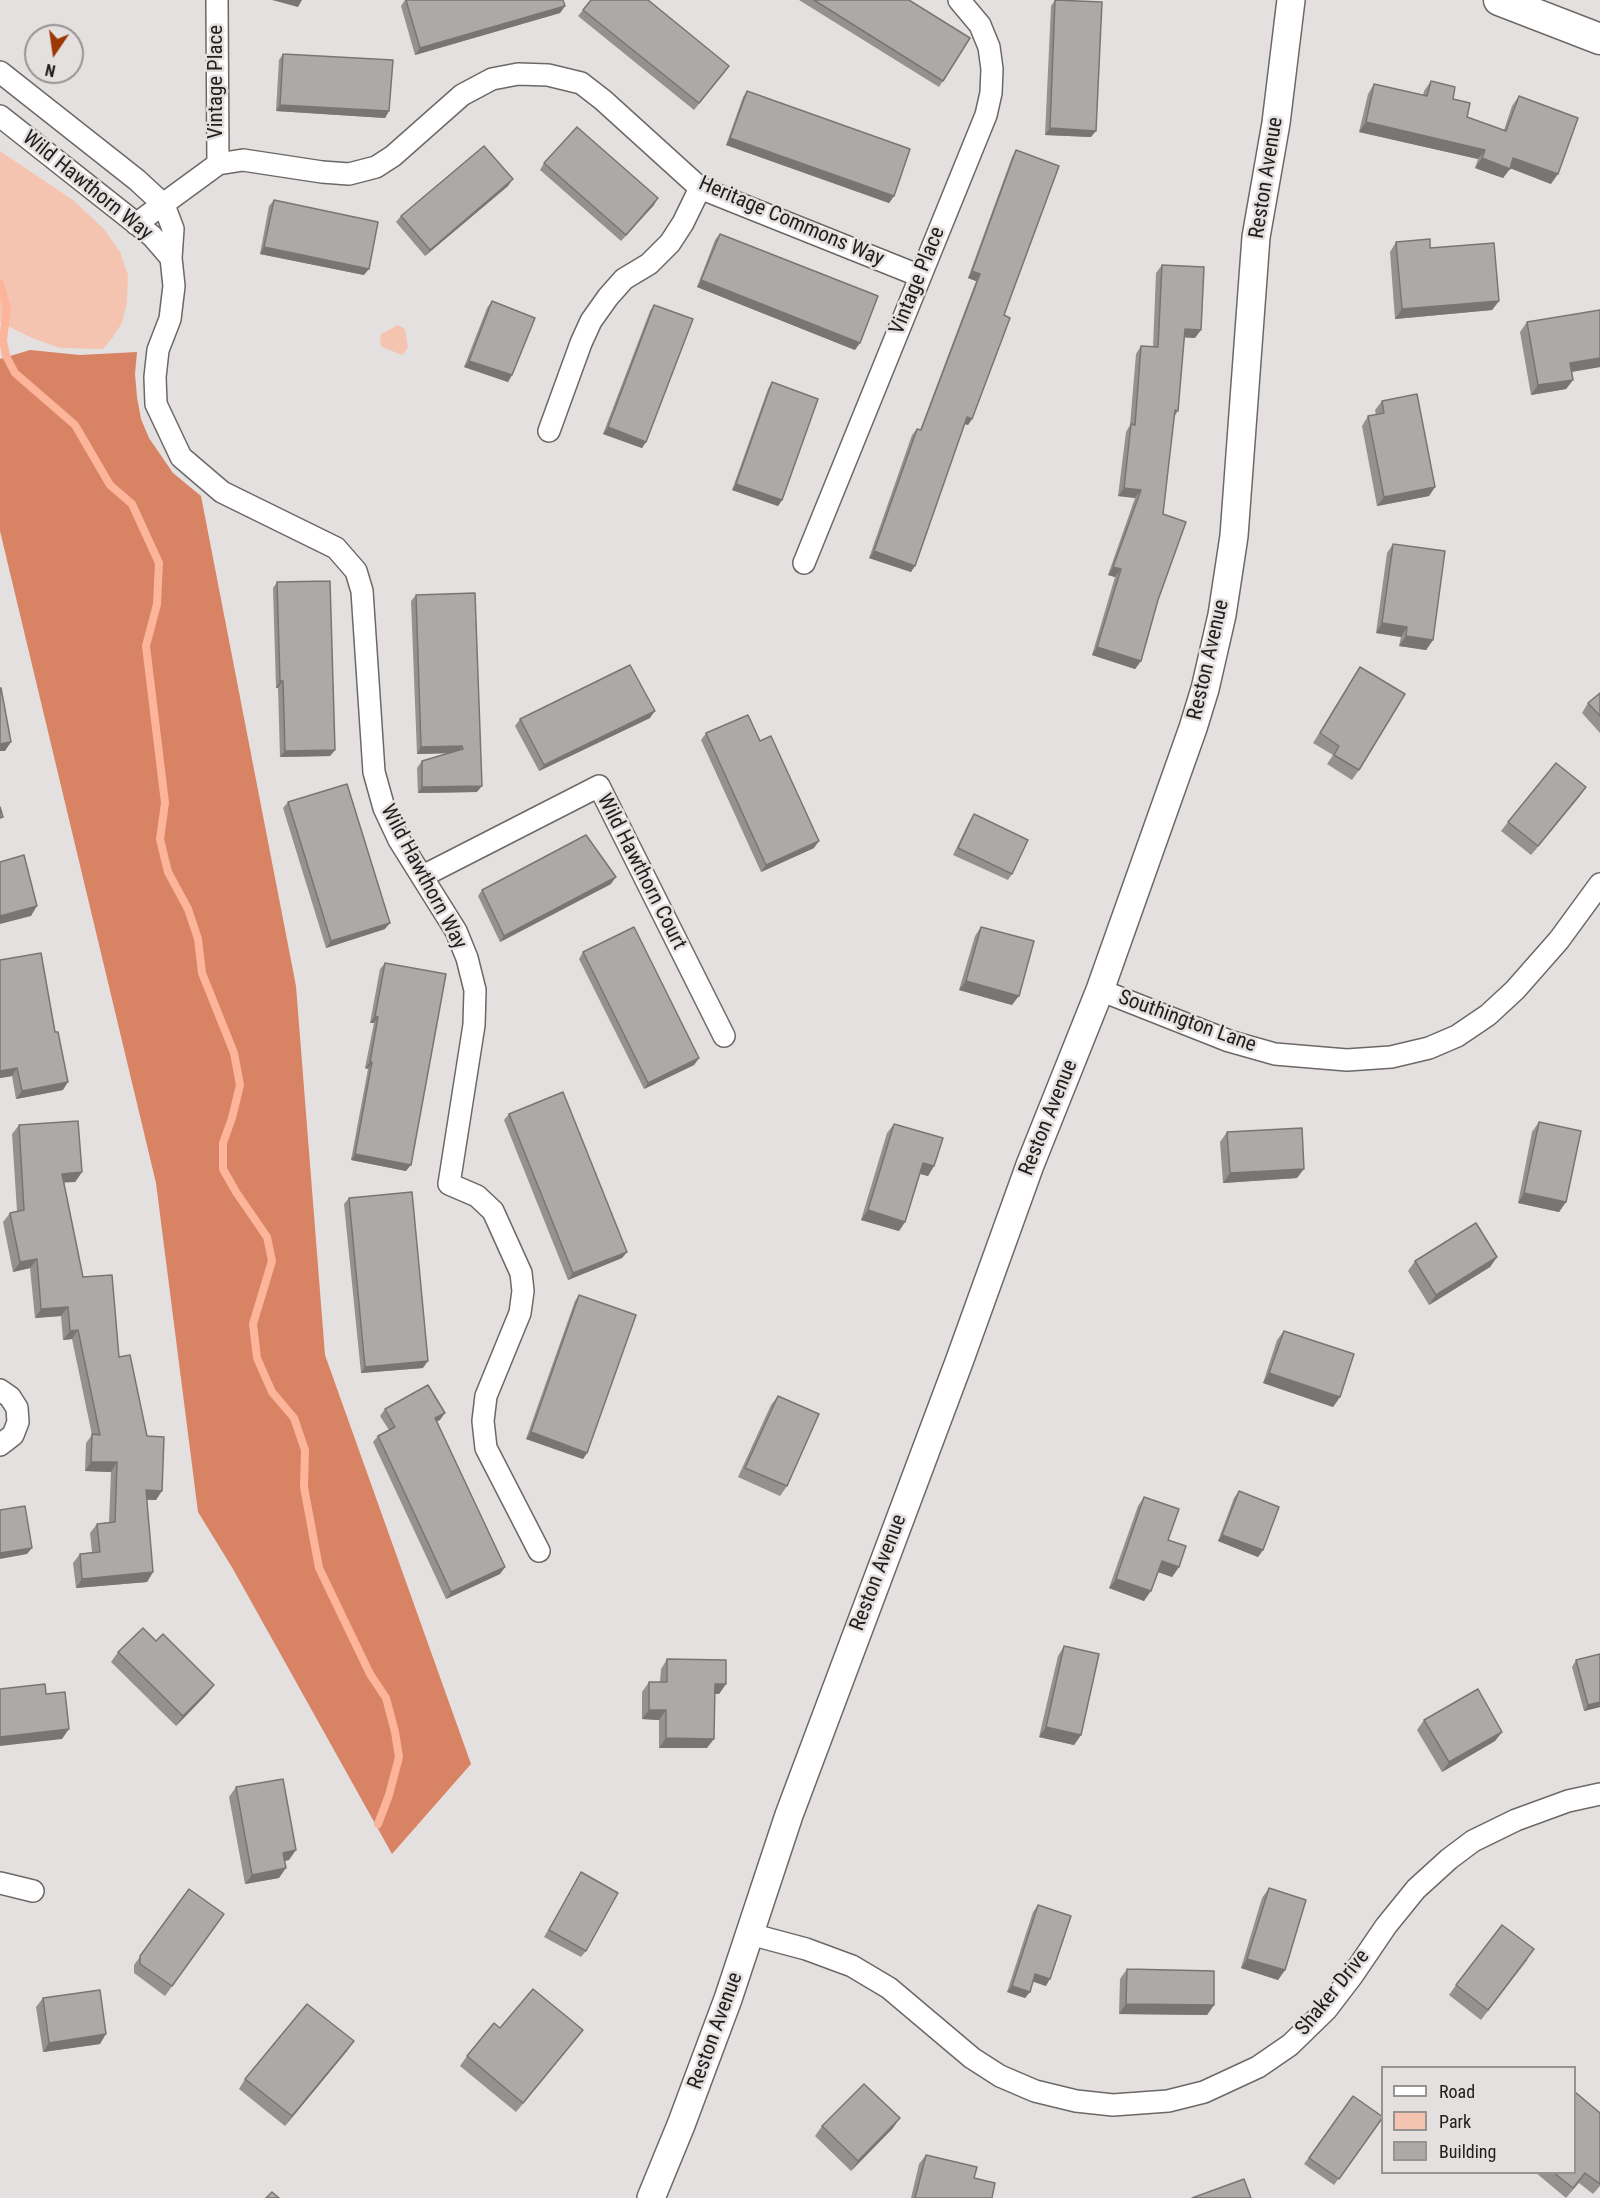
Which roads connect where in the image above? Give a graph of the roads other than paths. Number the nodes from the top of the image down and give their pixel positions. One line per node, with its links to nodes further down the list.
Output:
1 (217, 0): 8 (street, Vintage Place)
2 (959, 0): 13 (street, Vintage Place)
3 (1291, 0): 18 (street, Reston Avenue)
4 (1499, 0): 5 (main road)
5 (1600, 39)
6 (0, 72): 10 (street, Wild Hawthorn Way)
7 (0, 116): 11 (street, Wild Hawthorn Way)
8 (218, 164): 9 (street, Heritage Commons Way); 10 (street)
9 (700, 188): 13 (street, Heritage Commons Way); 14 (street)
10 (164, 205): 11 (street); 12 (street, Wild Hawthorn Way)
11 (136, 224): 12 (street, Wild Hawthorn Way)
12 (171, 258): 16 (street, Wild Hawthorn Way)
13 (920, 276): 15 (street, Vintage Place)
14 (549, 431)
15 (804, 563)
16 (423, 876): 19 (street, Wild Hawthorn Court); 22 (street, Wild Hawthorn Way)
17 (1600, 884): 18 (street, Southington Lane)
18 (1100, 990): 26 (street, Reston Avenue)
19 (724, 1036)
20 (0, 1390): 21 (street)
21 (0, 1445)
22 (538, 1551)
23 (1600, 1794): 26 (street, Shaker Drive)
24 (0, 1883): 25 (street)
25 (33, 1891)
26 (750, 1934): 27 (street, Reston Avenue)
27 (651, 2198)

